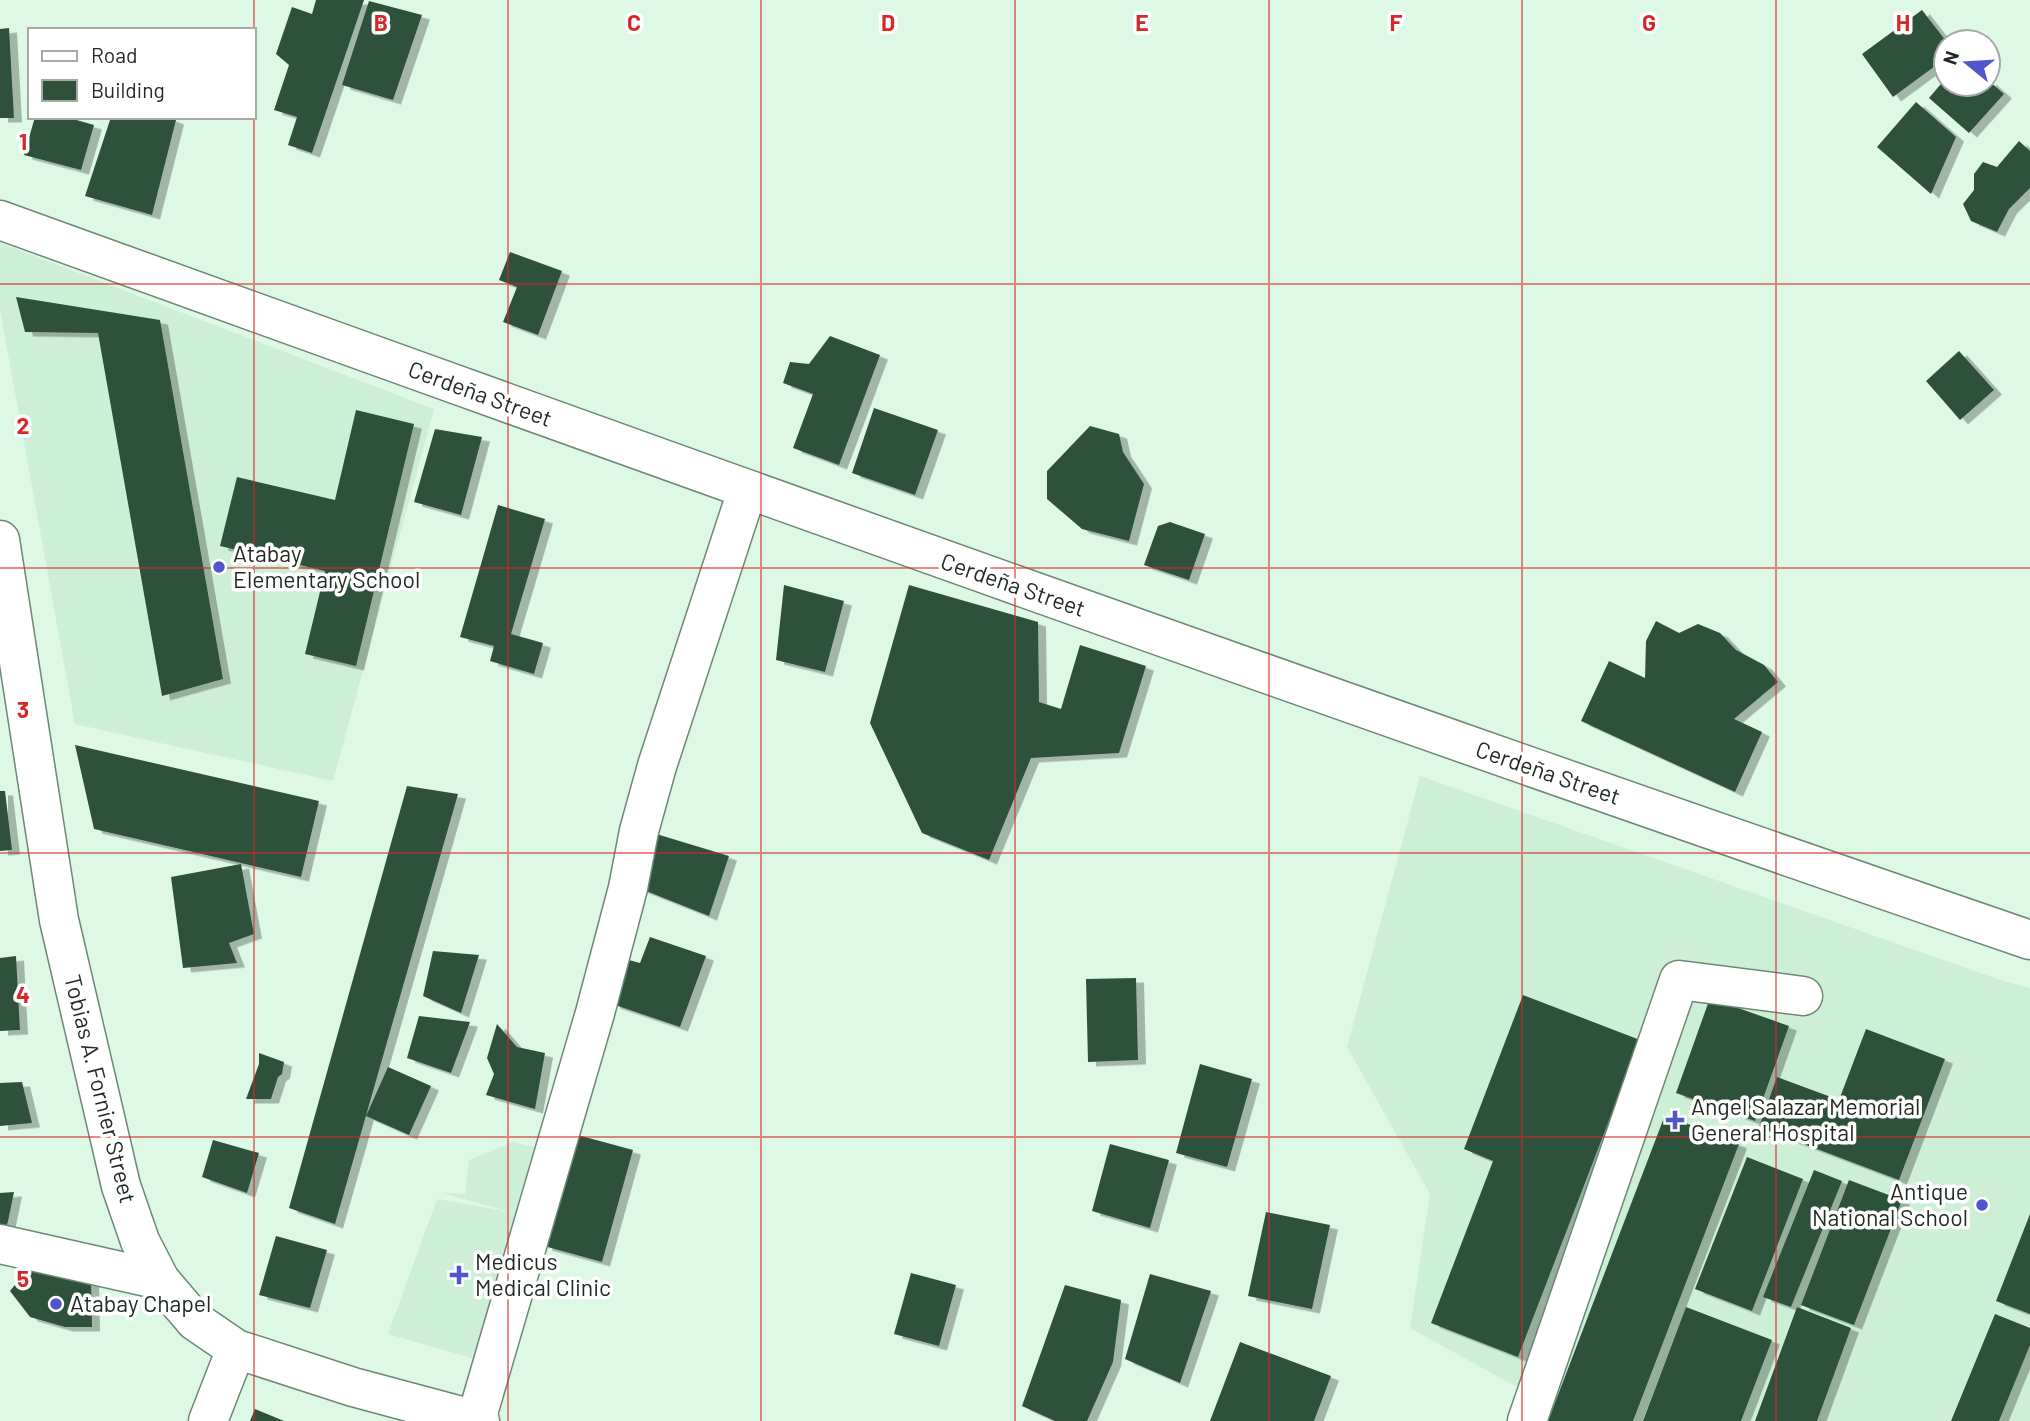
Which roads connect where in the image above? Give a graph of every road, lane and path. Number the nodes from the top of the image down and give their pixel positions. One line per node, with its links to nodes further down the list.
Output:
1 (0, 220): 2 (main road, Cerdeña Street)
2 (747, 491): 4 (main road, Cerdeña Street); 9 (main road)
3 (0, 540): 7 (main road, Tobias A. Fornier Street)
4 (2030, 940)
5 (1803, 996): 11 (main road)
6 (0, 1244): 7 (main road)
7 (160, 1280): 8 (main road, Tobias A. Fornier Street)
8 (236, 1349): 9 (main road, Tobias A. Fornier Street); 10 (main road)
9 (478, 1420)
10 (208, 1421)
11 (1527, 1421)

